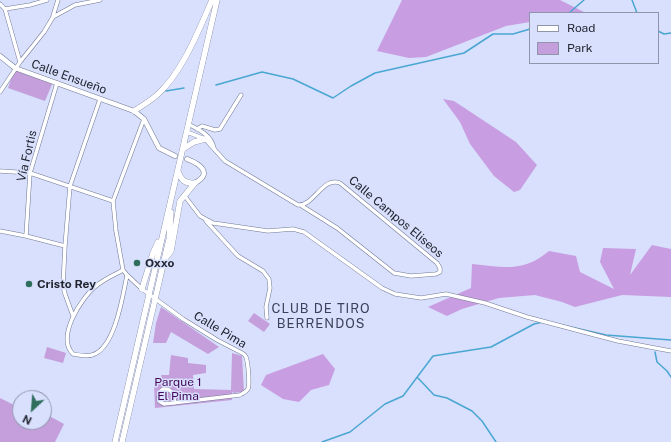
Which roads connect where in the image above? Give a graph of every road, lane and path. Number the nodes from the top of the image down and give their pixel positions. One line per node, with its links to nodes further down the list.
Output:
1 (47, 0): 7 (street)
2 (58, 0): 8 (street)
3 (100, 0): 8 (street)
4 (212, 0): 16 (main road)
5 (217, 0): 18 (main road)
6 (0, 4): 7 (street)
7 (5, 9): 10 (street)
8 (53, 17): 10 (street)
9 (0, 56): 11 (street, Calle Ensueño)
10 (20, 62): 11 (street)
11 (15, 68): 12 (street, Calle Ensueño); 13 (street)
12 (57, 83): 15 (street, Calle Ensueño); 27 (street, Vía Fortis)
13 (0, 92)
14 (241, 95): 19 (street)
15 (100, 99): 16 (street, Calle Ensueño); 29 (street)
16 (134, 111): 17 (street, Calle Ensueño)
17 (144, 119): 23 (street); 32 (street)
18 (188, 124): 19 (street); 20 (main road)
19 (197, 129): 21 (street)
20 (186, 132): 21 (street); 22 (main road)
21 (208, 141): 22 (main road); 33 (street, Calle Campos Eliseos)
22 (182, 149): 26 (main road)
23 (174, 156)
24 (187, 159): 28 (street)
25 (0, 171): 27 (street)
26 (178, 171): 28 (main road); 31 (main road)
27 (30, 173): 29 (street); 36 (street, Vía Fortis)
28 (195, 183): 30 (main road)
29 (70, 186): 32 (street); 39 (street)
30 (184, 195): 34 (street); 40 (main road)
31 (172, 198): 37 (main road); 38 (main road)
32 (113, 201): 41 (street)
33 (302, 206): 33 (street, Calle Campos Eliseos)
34 (204, 219): 47 (street); 48 (street)
35 (0, 231): 36 (street)
36 (26, 236): 39 (street)
37 (161, 237): 38 (main road); 43 (main road); 44 (main road)
38 (169, 239): 40 (main road)
39 (65, 246): 46 (street)
40 (164, 260): 45 (main road)
41 (123, 270): 42 (street); 46 (street)
42 (127, 275): 43 (street); 46 (street)
43 (142, 289): 44 (street)
44 (150, 294): 45 (street); 50 (main road)
45 (155, 299): 49 (street, Calle Pima); 51 (main road)
46 (73, 316)
47 (267, 318)
48 (671, 351)
49 (175, 403): 49 (street, Calle Pima)
50 (115, 442)
51 (122, 442)

